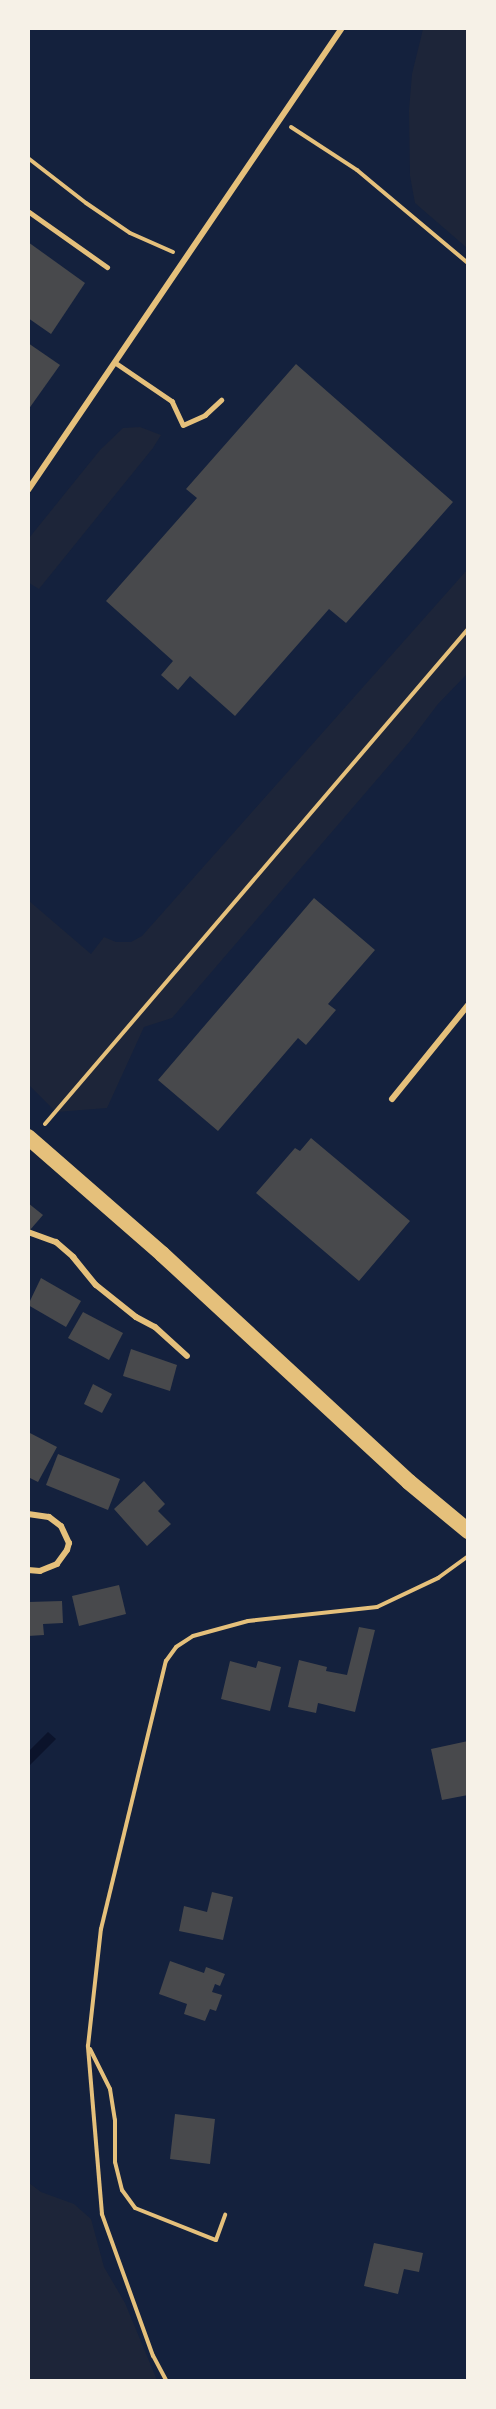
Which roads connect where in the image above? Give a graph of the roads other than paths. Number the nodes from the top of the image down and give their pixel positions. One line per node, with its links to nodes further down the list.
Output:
1 (342, 28): 4 (street)
2 (28, 211): 3 (lane)
3 (107, 267)
4 (116, 363): 5 (lane); 6 (street)
5 (220, 400)
6 (28, 490)
7 (468, 1005): 8 (street)
8 (392, 1099)
9 (28, 1137): 13 (highway)
10 (28, 1232): 11 (street)
11 (187, 1356)
12 (28, 1514): 14 (street)
13 (468, 1531)
14 (28, 1570)

